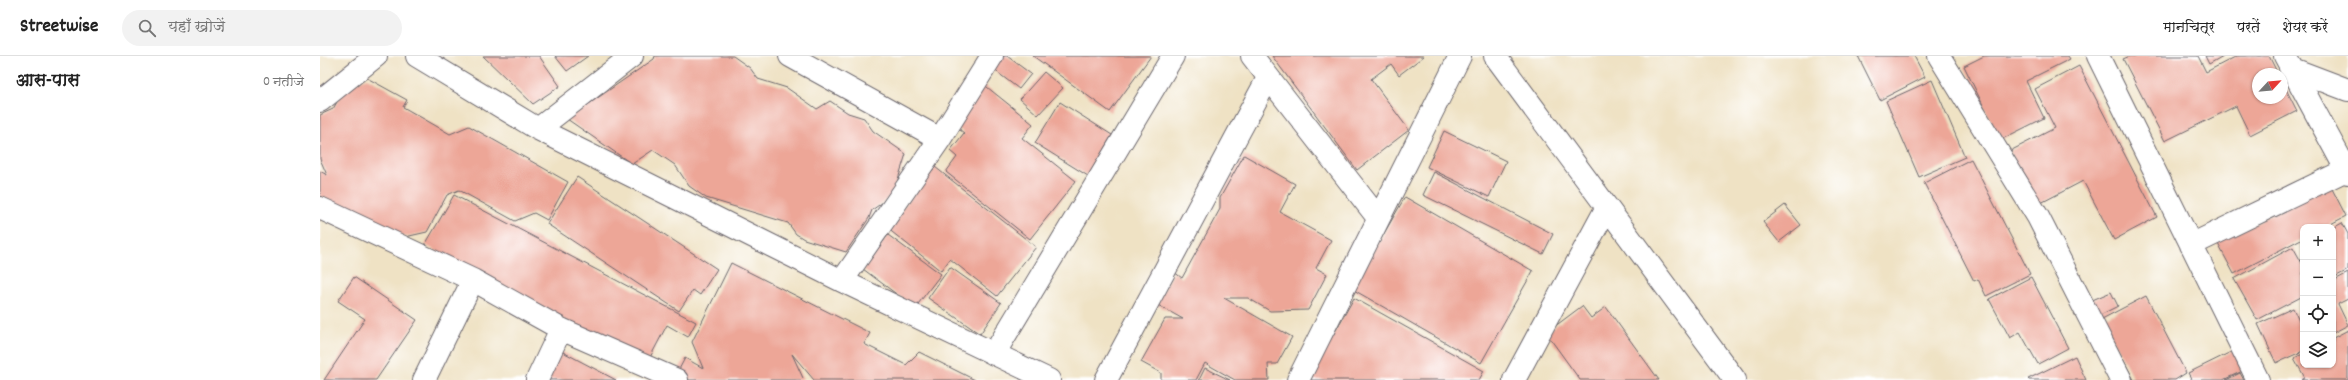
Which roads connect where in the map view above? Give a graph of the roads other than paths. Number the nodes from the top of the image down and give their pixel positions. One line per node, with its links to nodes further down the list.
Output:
1 (376, 56): 15 (street)
2 (417, 56): 16 (street)
3 (632, 56): 16 (street)
4 (790, 56): 17 (street)
5 (992, 56): 17 (street)
6 (1173, 56): 26 (street)
7 (1252, 56): 13 (street)
8 (1460, 56): 21 (street)
9 (1939, 56): 35 (street)
10 (2098, 56): 22 (street)
11 (1500, 57): 19 (street)
12 (2287, 62): 14 (street); 18 (street)
13 (1268, 78): 21 (street); 31 (street)
14 (2348, 90)
15 (320, 101)
16 (538, 129): 24 (street)
17 (940, 139): 24 (street)
18 (2348, 171): 22 (street)
19 (1607, 207): 33 (street); 34 (street)
20 (320, 208): 23 (street)
21 (1378, 218): 32 (street)
22 (2191, 245): 36 (street)
23 (474, 280): 25 (street); 27 (street)
24 (842, 281): 26 (street)
25 (561, 329): 28 (street); 29 (street)
26 (994, 354): 30 (street)
27 (424, 380)
28 (537, 380)
29 (677, 380)
30 (1049, 380)
31 (1106, 380)
32 (1298, 380)
33 (1514, 380)
34 (1735, 380)
35 (2121, 380)
36 (2258, 380)

